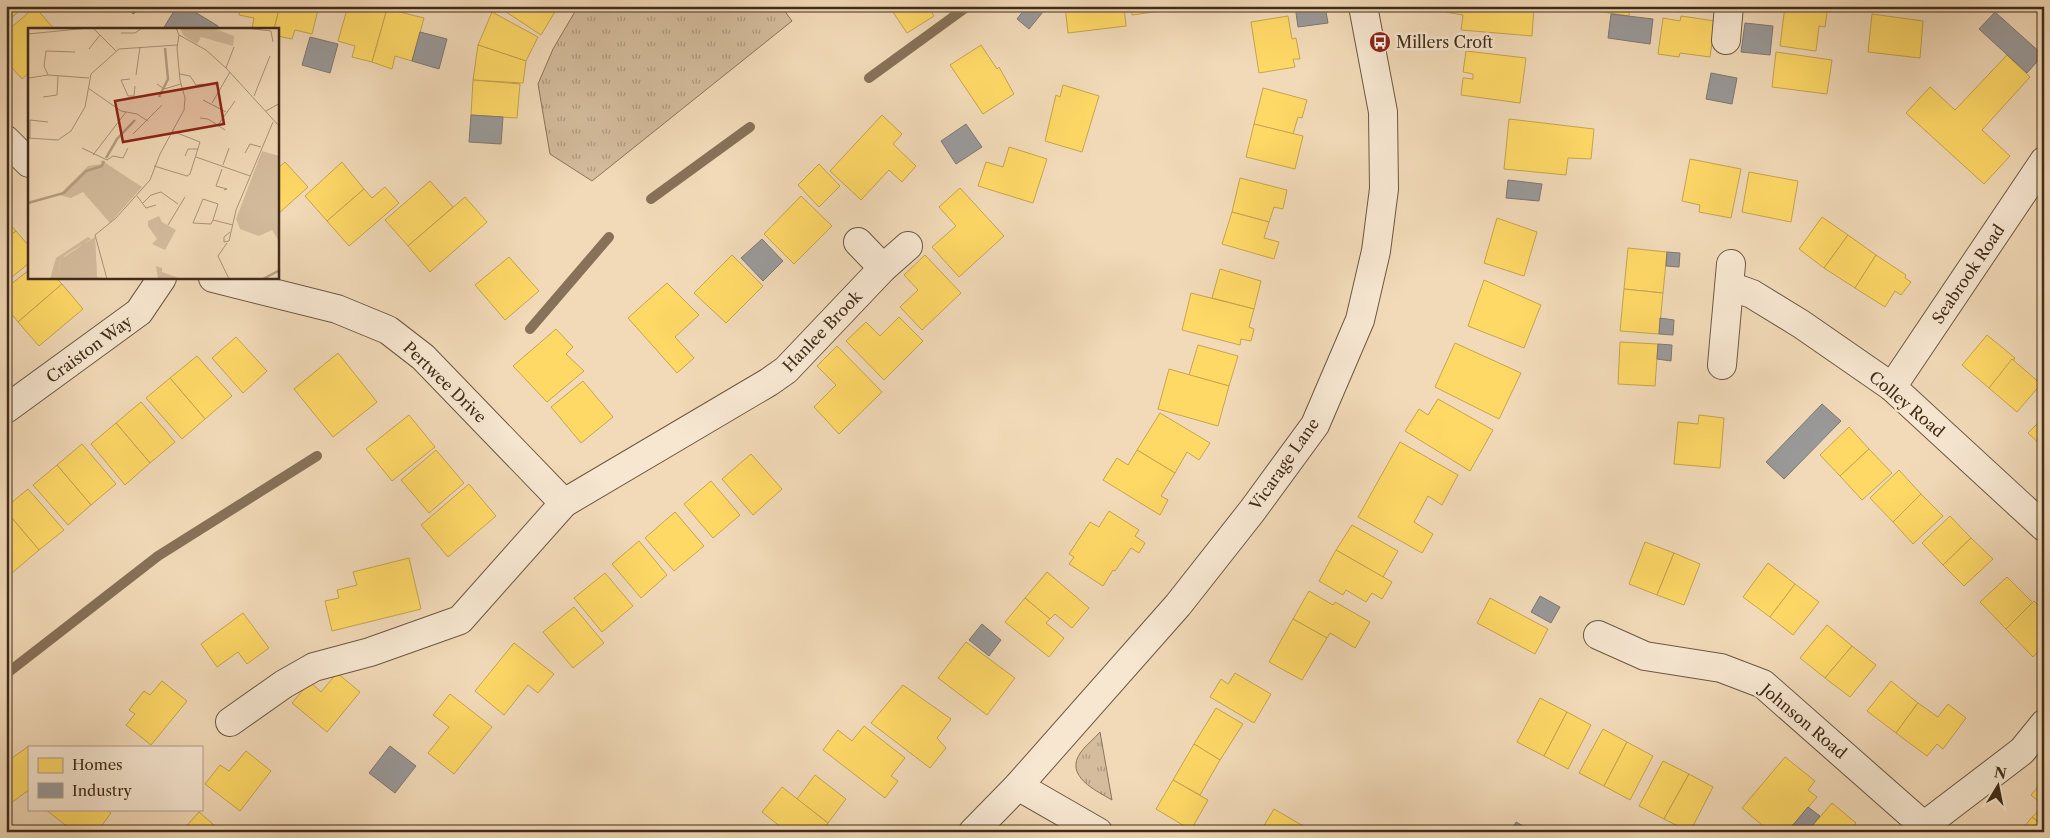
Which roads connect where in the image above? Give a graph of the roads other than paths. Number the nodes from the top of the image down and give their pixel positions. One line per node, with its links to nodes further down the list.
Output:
1 (1363, 6): 20 (street, Vicarage Lane)
2 (1729, 6): 3 (street)
3 (1726, 40)
4 (6, 140): 6 (street)
5 (2044, 161): 13 (street, Seabrook Road)
6 (28, 162)
7 (858, 242): 9 (street)
8 (908, 246): 9 (street, Hanlee Brook)
9 (883, 268): 15 (street, Hanlee Brook)
10 (161, 279): 14 (street, Craiston Way)
11 (217, 279): 15 (street, Pertwee Drive)
12 (1722, 365): 13 (street, Colley Road)
13 (1892, 387): 16 (street, Colley Road)
14 (6, 409)
15 (564, 503): 18 (street)
16 (2044, 527)
17 (1598, 635): 21 (street, Johnson Road)
18 (230, 722)
19 (2044, 724): 21 (street)
20 (1018, 786): 22 (street, Vicarage Lane); 23 (street)
21 (1928, 828)
22 (973, 832)
23 (1098, 832)

